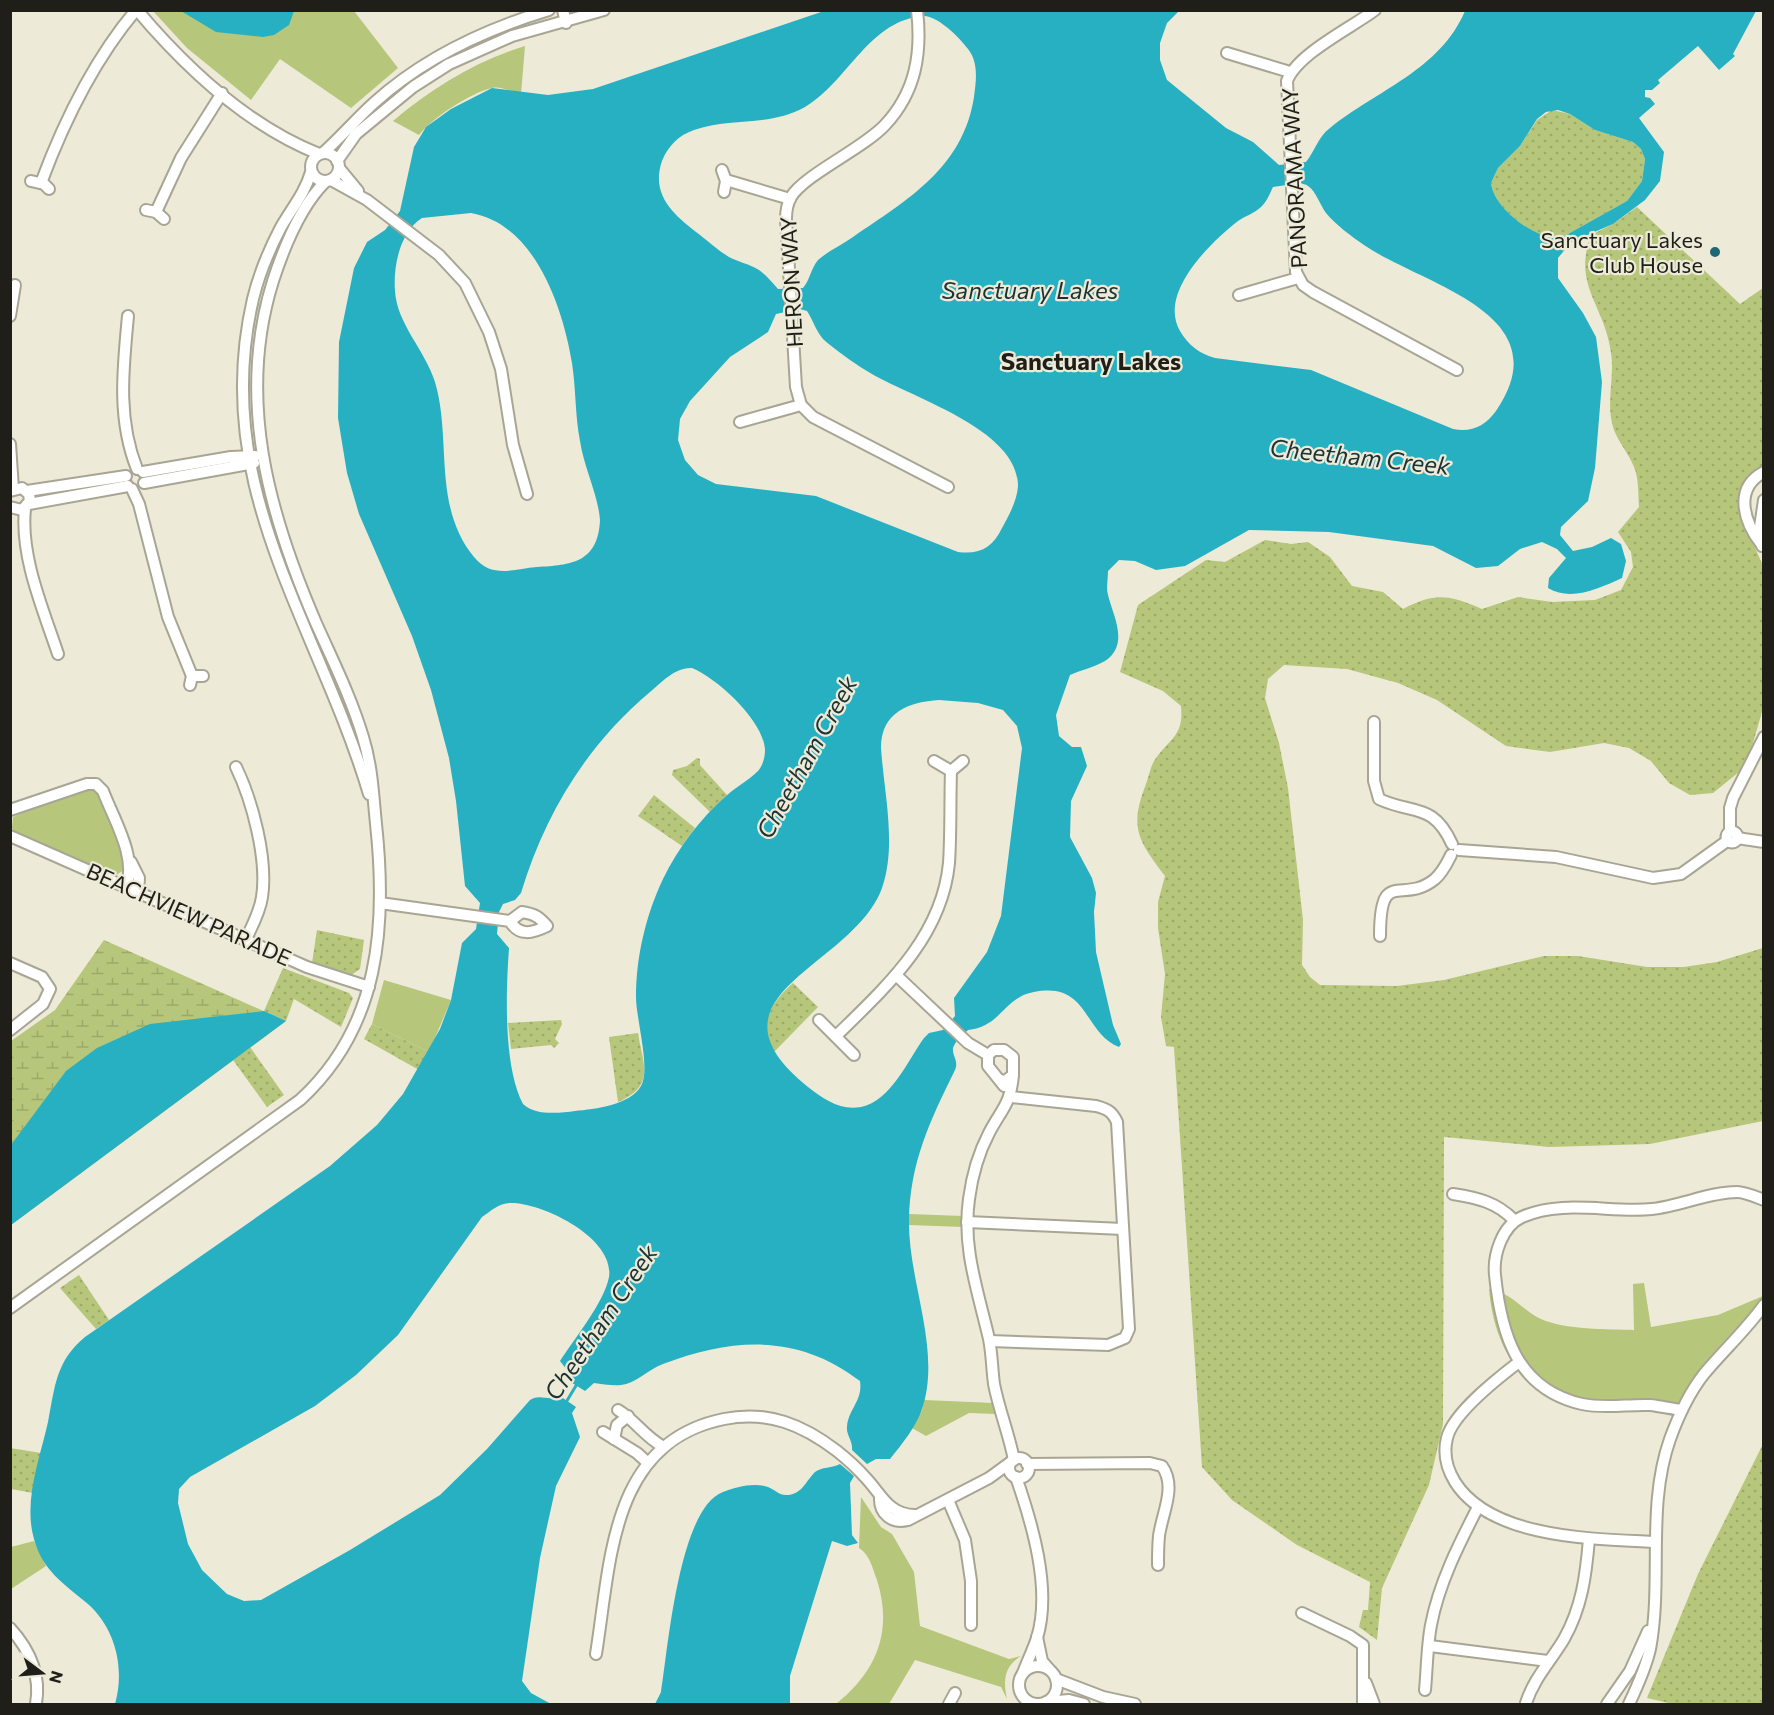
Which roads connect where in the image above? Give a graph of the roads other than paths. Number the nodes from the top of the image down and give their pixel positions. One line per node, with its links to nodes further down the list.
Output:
1 (136, 10): 10 (street); 16 (street)
2 (549, 10): 12 (street)
3 (563, 10): 7 (street)
4 (604, 10): 7 (street)
5 (1376, 10): 9 (street, PANORAMA WAY)
6 (917, 13): 18 (street, HERON WAY)
7 (566, 23): 13 (street)
8 (1227, 53): 9 (street)
9 (1290, 72): 21 (street, PANORAMA WAY)
10 (222, 93): 11 (street); 20 (street)
11 (293, 144): 12 (street); 14 (street)
12 (321, 154): 13 (street); 14 (street)
13 (338, 165): 15 (street); 19 (street)
14 (311, 168): 15 (street); 31 (street)
15 (328, 181): 19 (street); 30 (street)
16 (40, 184)
17 (724, 192): 18 (street)
18 (790, 199): 27 (street, HERON WAY)
19 (367, 200): 36 (street)
20 (156, 214)
21 (1298, 278): 23 (street); 26 (street, PANORAMA WAY)
22 (15, 285): 24 (street)
23 (1239, 296)
24 (10, 316)
25 (128, 316): 33 (street)
26 (1457, 370)
27 (801, 405): 28 (street); 34 (street)
28 (740, 422)
29 (10, 444): 35 (street)
30 (262, 458): 31 (street); 52 (street)
31 (248, 460): 33 (street); 52 (street)
32 (1764, 472): 37 (street)
33 (135, 479): 35 (street); 39 (street); 42 (street)
34 (948, 487)
35 (18, 490): 39 (street)
36 (527, 494)
37 (1745, 497): 38 (street); 40 (street)
38 (1764, 500): 40 (street)
39 (20, 508): 41 (street)
40 (1763, 548)
41 (58, 654)
42 (195, 679)
43 (1374, 722): 56 (street)
44 (1764, 737): 54 (street)
45 (934, 761): 48 (street)
46 (963, 761): 48 (street)
47 (236, 767): 63 (street)
48 (951, 771): 65 (street)
49 (99, 772): 50 (street)
50 (95, 784): 51 (street); 57 (street)
51 (12, 811)
52 (376, 817): 60 (street)
53 (10, 836): 58 (street, BEACHVIEW PARADE)
54 (1732, 837): 55 (street); 56 (street)
55 (1764, 842)
56 (1454, 849): 62 (street)
57 (129, 859): 58 (street); 59 (street)
58 (126, 886): 59 (street, BEACHVIEW PARADE)
59 (138, 892): 63 (street, BEACHVIEW PARADE)
60 (380, 903): 61 (street); 66 (street)
61 (510, 921)
62 (1380, 936)
63 (246, 939): 66 (street, BEACHVIEW PARADE)
64 (10, 963): 68 (street)
65 (896, 975): 69 (street); 71 (street)
66 (369, 987): 81 (street)
67 (819, 1020): 69 (street)
68 (10, 1030)
69 (836, 1036): 70 (street)
70 (854, 1055)
71 (988, 1055): 72 (street); 73 (street)
72 (1013, 1075): 73 (street); 74 (street)
73 (1001, 1080): 74 (street)
74 (1011, 1096): 78 (street); 79 (street)
75 (1453, 1194): 77 (street)
76 (1764, 1200): 77 (street)
77 (1514, 1220): 83 (street)
78 (967, 1222): 79 (street); 82 (street)
79 (1123, 1229): 82 (street)
80 (1764, 1305): 85 (street)
81 (10, 1308)
82 (990, 1341): 91 (street)
83 (1519, 1362): 85 (street); 93 (street)
84 (618, 1410): 86 (street)
85 (1682, 1410): 95 (street)
86 (628, 1416): 88 (street); 89 (street)
87 (603, 1432): 88 (street)
88 (614, 1439): 90 (street)
89 (662, 1446): 90 (street); 92 (street)
90 (648, 1463): 103 (street)
91 (1020, 1468): 92 (street); 96 (street); 101 (street)
92 (948, 1500): 99 (street)
93 (1478, 1507): 94 (street); 102 (street)
94 (1589, 1539): 95 (street); 104 (street)
95 (1655, 1542): 98 (street)
96 (1158, 1565)
97 (1302, 1613): 107 (street)
98 (1654, 1617): 121 (street); 122 (street)
99 (971, 1625)
100 (10, 1628): 114 (street)
101 (1037, 1636): 105 (street); 106 (street)
102 (1430, 1646): 104 (street); 108 (street)
103 (596, 1654)
104 (1548, 1661): 113 (street)
105 (1023, 1673): 106 (street); 109 (street)
106 (1053, 1674): 111 (street); 118 (street)
107 (1364, 1677): 119 (street); 120 (street)
108 (1425, 1690)
109 (1020, 1691): 112 (street); 116 (street)
110 (955, 1693): 115 (street)
111 (1046, 1702): 112 (street); 117 (street)
112 (1030, 1703)
113 (1526, 1703)
114 (36, 1704)
115 (949, 1704)
116 (1014, 1704)
117 (1084, 1704)
118 (1135, 1704)
119 (1363, 1704)
120 (1374, 1704)
121 (1607, 1704)
122 (1629, 1704)

